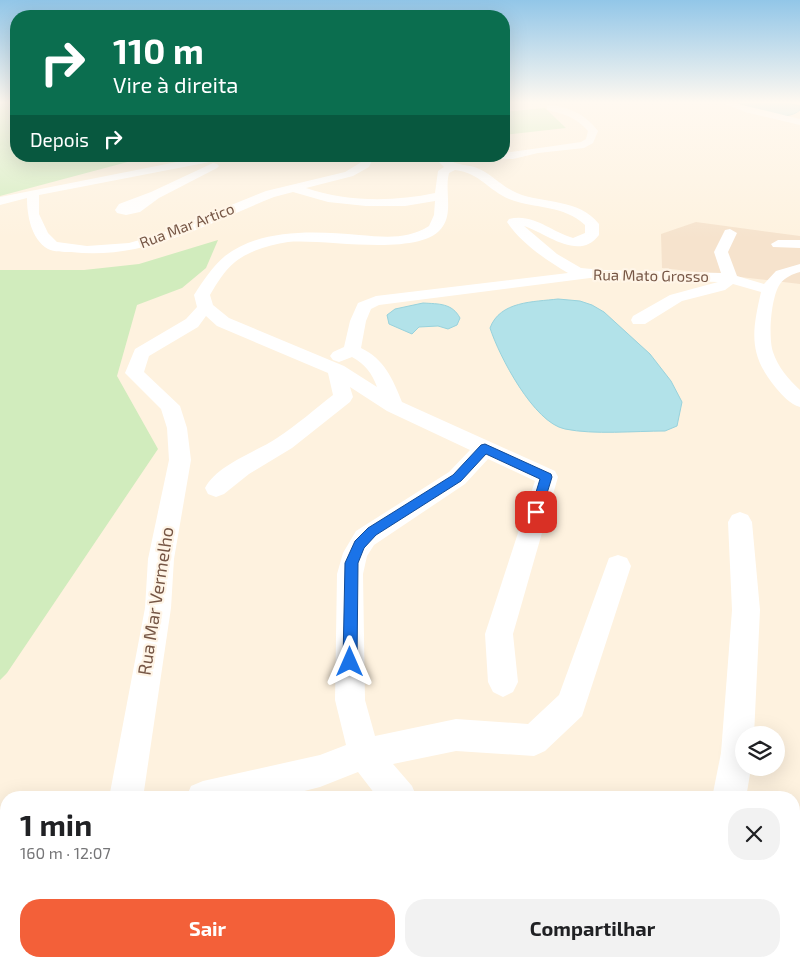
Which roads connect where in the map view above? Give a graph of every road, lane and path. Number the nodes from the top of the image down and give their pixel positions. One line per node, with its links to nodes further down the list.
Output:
1 (555, 148): 2 (street)
2 (510, 155)
3 (194, 162): 9 (street)
4 (223, 162): 12 (street)
5 (366, 162): 8 (street, Rua Mar Artico)
6 (448, 162): 10 (street)
7 (452, 162): 17 (street, Rua Mato Grosso)
8 (292, 187): 9 (street, Rua Mar Artico); 10 (street)
9 (33, 193): 11 (street)
10 (440, 196): 20 (street)
11 (0, 201)
12 (127, 206)
13 (730, 232): 18 (street)
14 (778, 244): 15 (street)
15 (800, 244)
16 (800, 268): 19 (street)
17 (588, 274): 18 (street, Rua Mato Grosso); 22 (street)
18 (731, 280): 19 (street, Rua Mato Grosso); 21 (street)
19 (768, 290): 24 (street)
20 (206, 307): 23 (street); 32 (street, Rua Mar Vermelho)
21 (639, 320)
22 (352, 350): 23 (street); 25 (street)
23 (330, 368): 25 (street); 27 (street)
24 (800, 400)
25 (394, 406): 26 (street)
26 (485, 448): 30 (street); 31 (street)
27 (216, 488)
28 (740, 522): 35 (street)
29 (618, 566): 31 (street)
30 (503, 682)
31 (364, 754): 33 (street); 34 (street)
32 (127, 791)
33 (232, 791)
34 (394, 791)
35 (730, 791)

